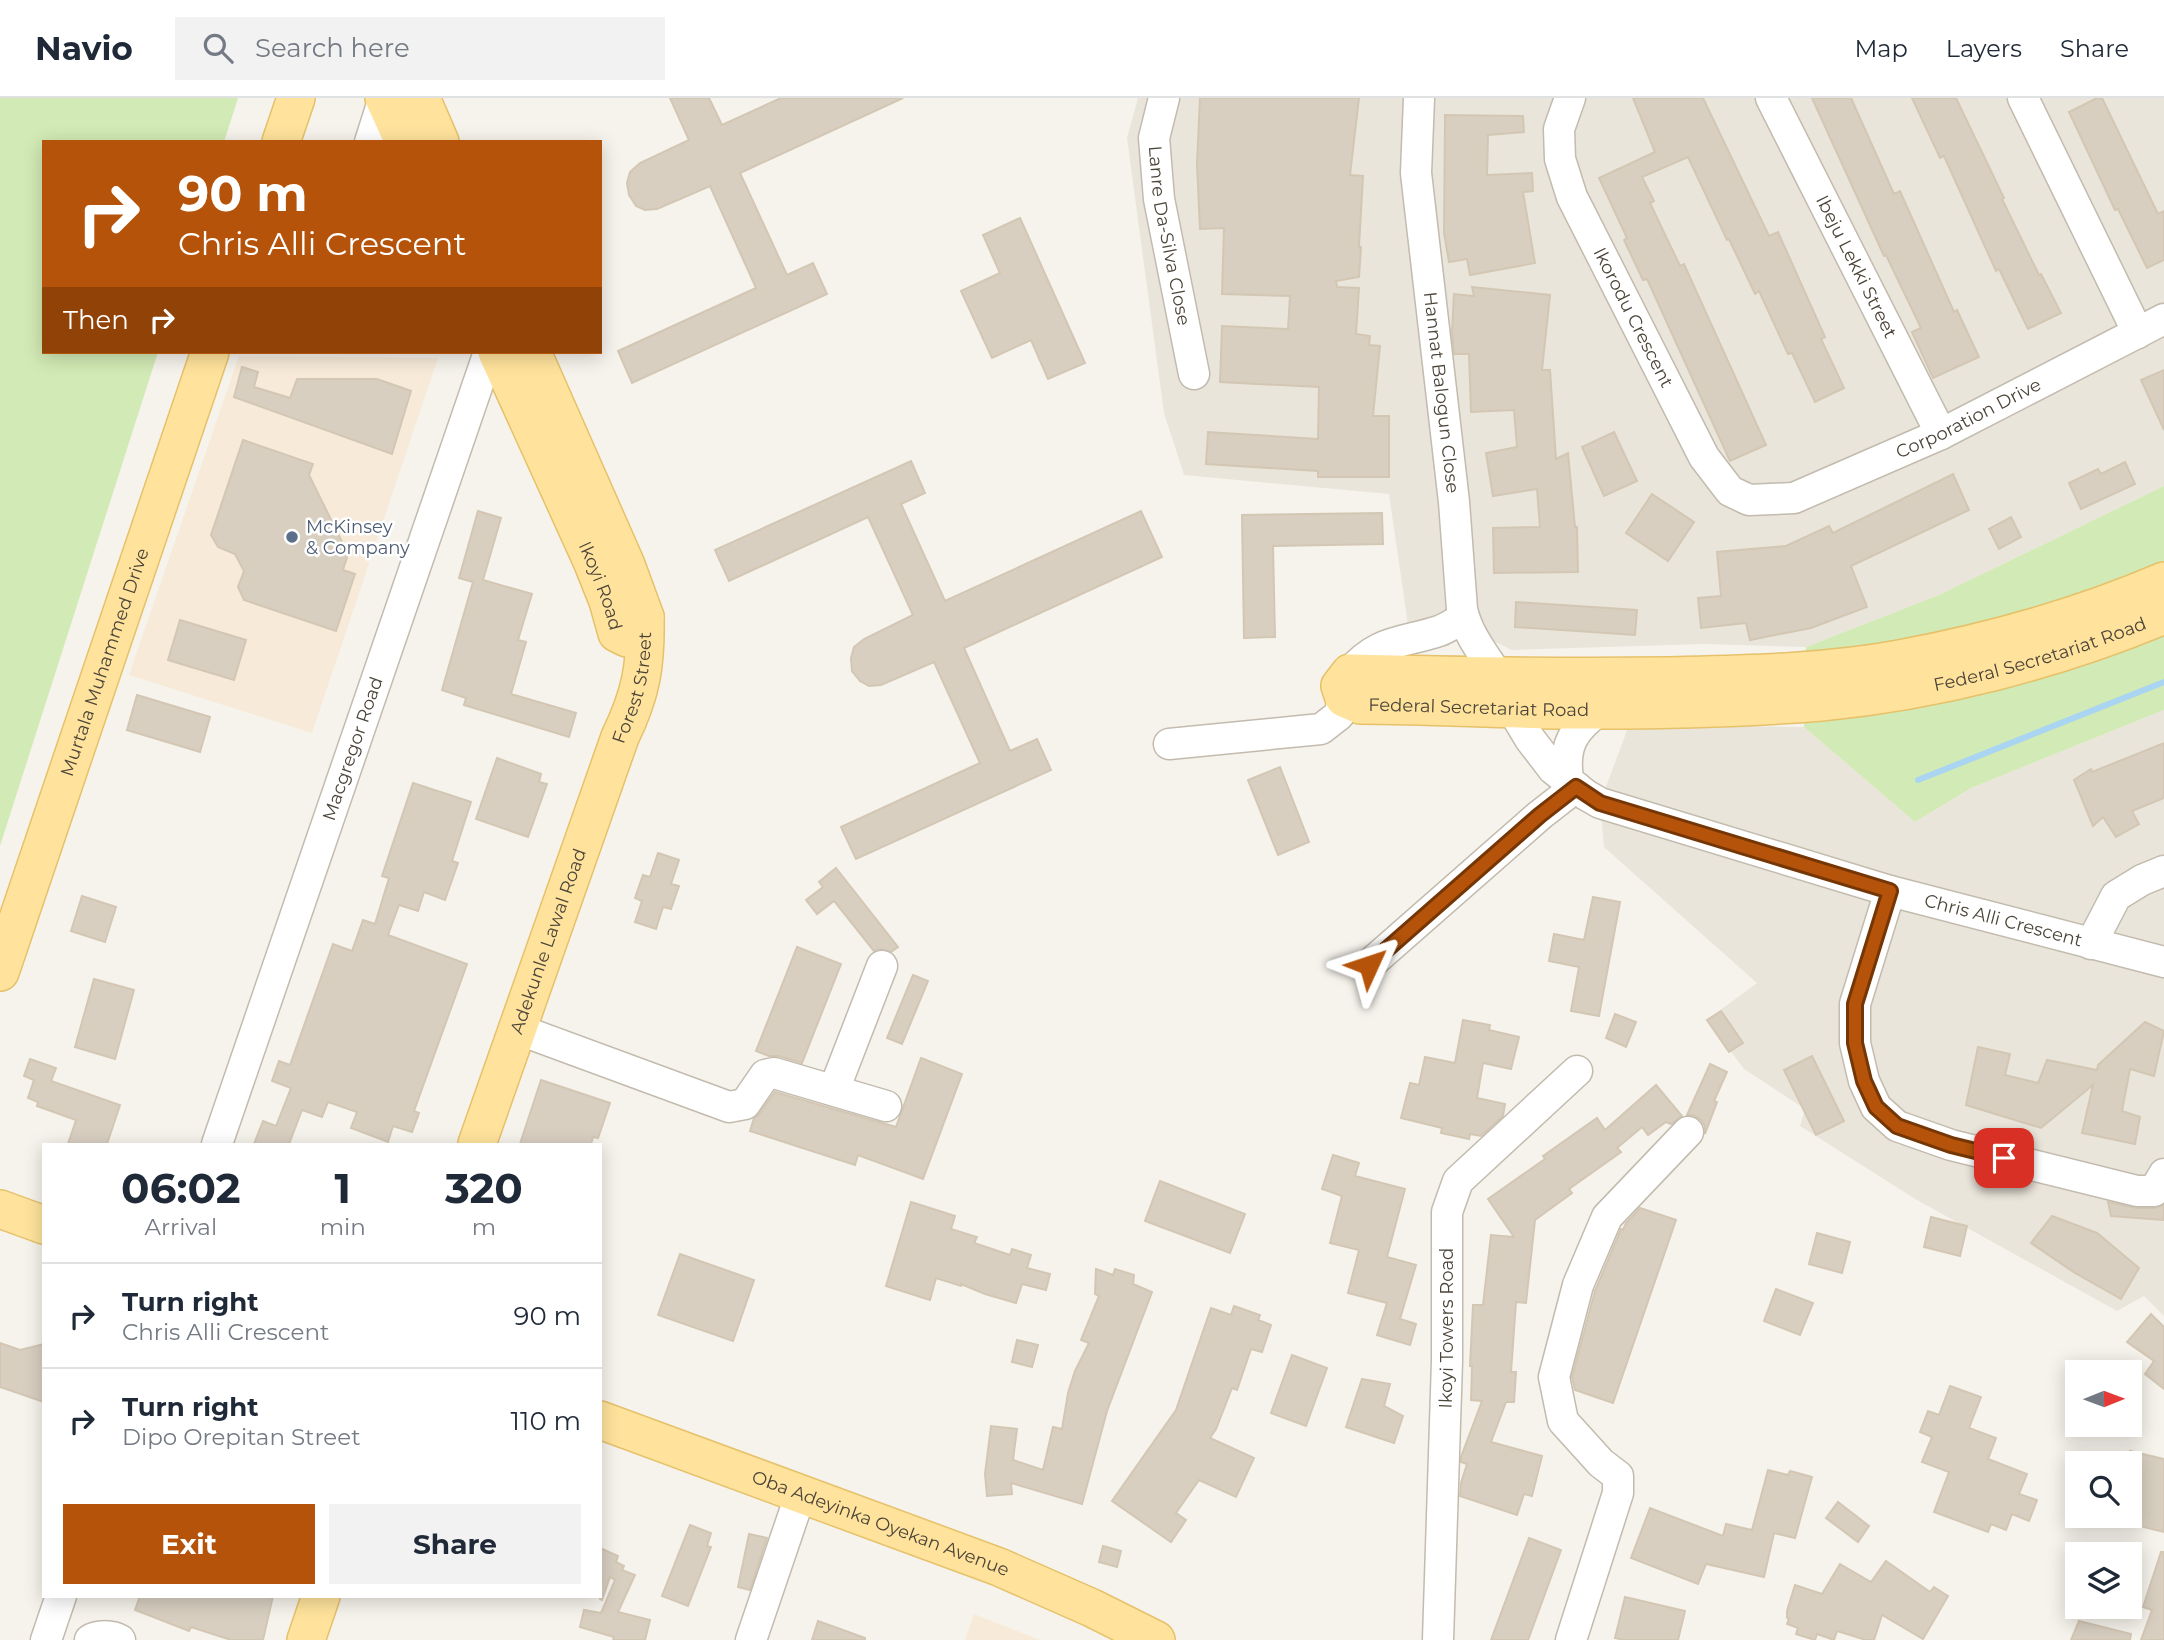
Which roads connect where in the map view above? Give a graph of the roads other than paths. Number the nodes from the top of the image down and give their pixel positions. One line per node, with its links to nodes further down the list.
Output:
1 (296, 98): 9 (main road)
2 (384, 98): 10 (street); 11 (main road)
3 (421, 98): 12 (main road)
4 (1164, 98): 19 (street, Lanre Da-Silva Close)
5 (1419, 98): 24 (street, Hannat Balogun Close)
6 (1570, 98): 21 (street, Ikorodu Crescent)
7 (1771, 98): 20 (street, Ibeju Lekki Street)
8 (2023, 98): 14 (street)
9 (282, 140)
10 (371, 140)
11 (403, 140)
12 (439, 140)
13 (2164, 319): 14 (street, Corporation Drive)
14 (2137, 333): 20 (street, Corporation Drive)
15 (209, 354): 39 (main road, Murtala Muhammed Drive)
16 (488, 354): 45 (street, Macgregor Road)
17 (498, 354): 25 (main road, Ikoyi Road)
18 (533, 354): 25 (main road, Ikoyi Road)
19 (1194, 374)
20 (1941, 434): 21 (street, Corporation Drive)
21 (1768, 500)
22 (2164, 581): 26 (main road, Federal Secretariat Road)
23 (2164, 615): 29 (main road, Federal Secretariat Road)
24 (1464, 618): 26 (street, Hannat Balogun Close); 27 (street)
25 (631, 625): 30 (main road, Forest Street)
26 (1499, 676): 27 (main road, Federal Secretariat Road)
27 (1347, 686): 28 (main road, Federal Secretariat Road); 31 (street)
28 (1512, 709): 29 (main road, Federal Secretariat Road); 32 (street, Chris Alli Crescent)
29 (1600, 710): 32 (street)
30 (620, 737): 40 (main road, Adekunle Lawal Road)
31 (1169, 744)
32 (1572, 783): 34 (street, Chris Alli Crescent); 37 (street)
33 (2164, 870): 35 (street)
34 (1890, 891): 35 (street, Chris Alli Crescent); 47 (street)
35 (2091, 944): 36 (street, Chris Alli Crescent)
36 (2164, 962)
37 (1369, 965)
38 (882, 966): 42 (street)
39 (0, 972)
40 (517, 1029): 42 (street); 46 (main road, Adekunle Lawal Road)
41 (1577, 1071): 60 (street, Ikoyi Towers Road)
42 (834, 1090): 43 (street)
43 (886, 1106)
44 (1688, 1132): 61 (street)
45 (216, 1143)
46 (477, 1143)
47 (2164, 1174)
48 (0, 1209): 49 (main road)
49 (42, 1224)
50 (602, 1421): 51 (main road, Oba Adeyinka Oyekan Avenue)
51 (802, 1493): 54 (main road, Oba Adeyinka Oyekan Avenue); 59 (street)
52 (60, 1598): 55 (street)
53 (320, 1598): 58 (main road)
54 (1153, 1639)
55 (46, 1640)
56 (90, 1640): 57 (street)
57 (120, 1640)
58 (306, 1640)
59 (751, 1640)
60 (1438, 1640)
61 (1570, 1640)

